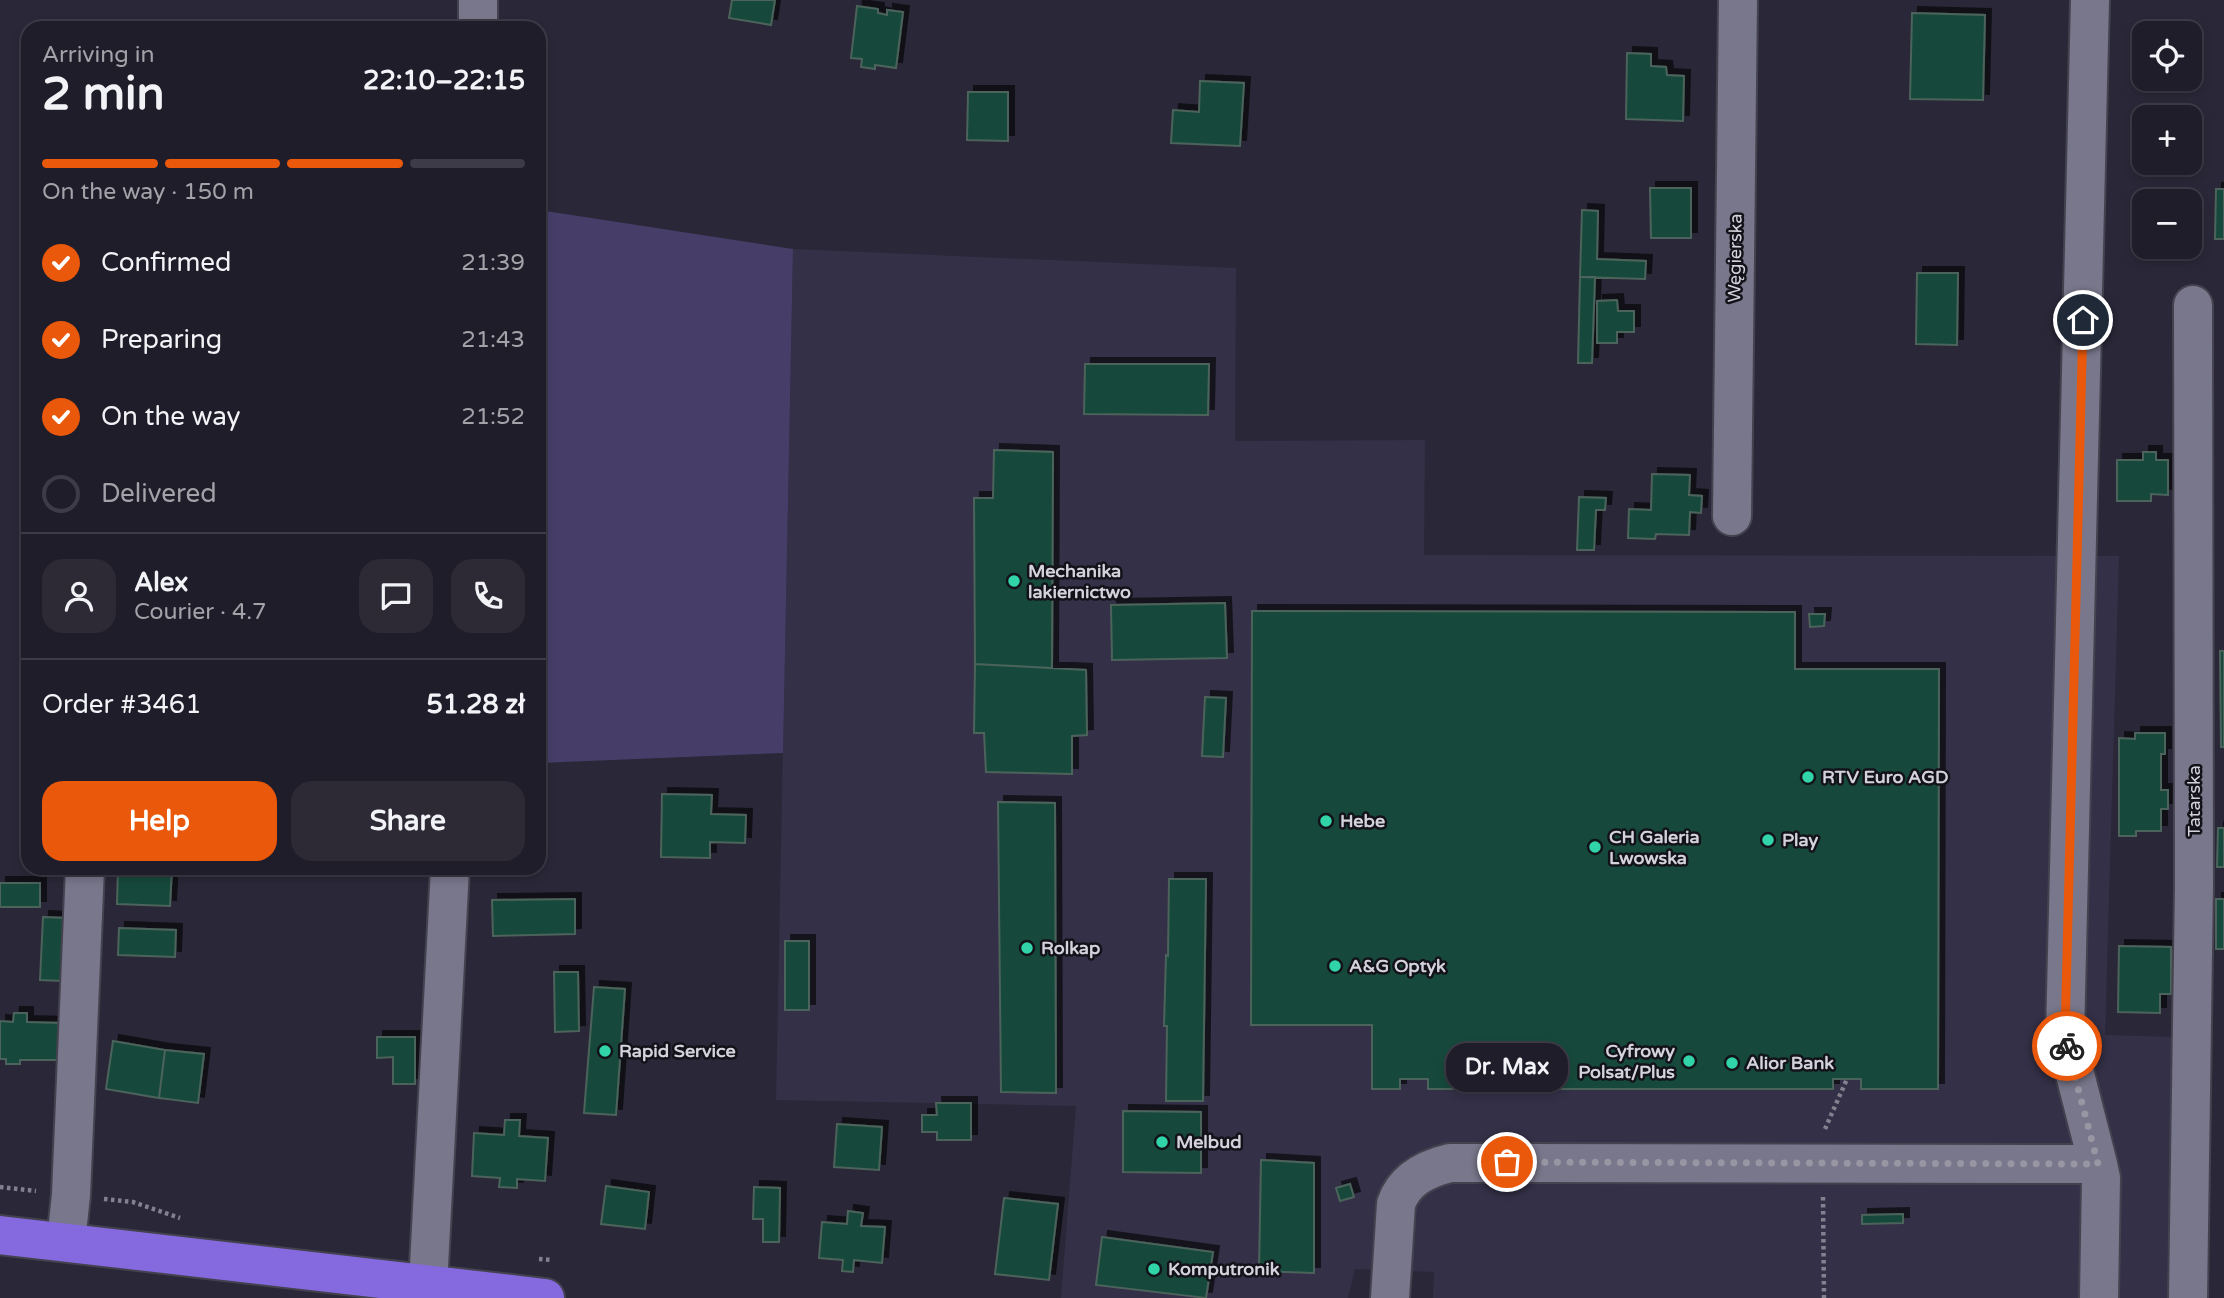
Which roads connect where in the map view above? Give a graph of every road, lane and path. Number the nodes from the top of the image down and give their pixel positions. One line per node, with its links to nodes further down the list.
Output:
1 (478, 0): 4 (street)
2 (1738, 0): 6 (street, Węgierska)
3 (2090, 0): 11 (street)
4 (478, 21)
5 (2193, 305): 20 (street, Tatarska)
6 (1732, 516)
7 (85, 875): 14 (street)
8 (450, 875): 15 (street)
9 (1847, 1079): 10 (path)
10 (1822, 1135)
11 (2098, 1164): 17 (street); 19 (street)
12 (1823, 1194): 18 (path)
13 (0, 1235): 14 (highway)
14 (66, 1242): 15 (highway)
15 (428, 1284): 16 (highway)
16 (545, 1298)
17 (1390, 1298)
18 (1824, 1298)
19 (2099, 1298)
20 (2188, 1298)

